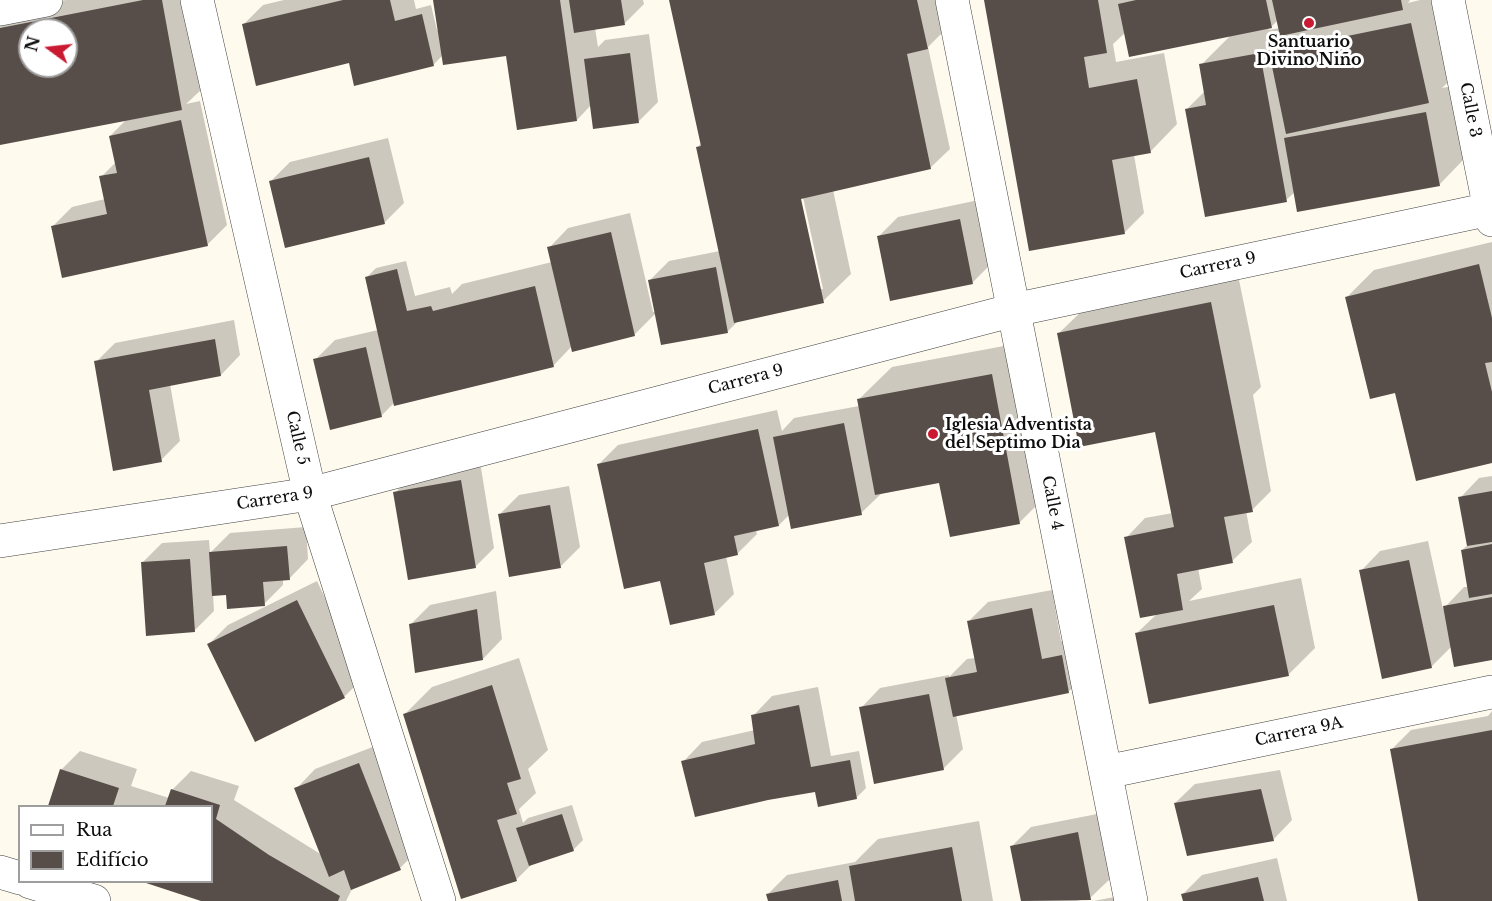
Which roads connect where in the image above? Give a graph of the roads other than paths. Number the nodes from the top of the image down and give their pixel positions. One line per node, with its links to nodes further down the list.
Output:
1 (46, 0): 5 (street)
2 (197, 0): 8 (street, Calle 5)
3 (952, 0): 7 (street, Calle 4)
4 (1448, 0): 6 (street, Calle 3)
5 (0, 9)
6 (1491, 214): 7 (street, Carrera 9)
7 (1014, 310): 8 (street, Carrera 9); 11 (street, Calle 4)
8 (309, 494): 9 (street, Carrera 9); 16 (street, Calle 5)
9 (0, 541)
10 (1492, 692): 11 (street, Carrera 9A)
11 (1106, 772): 17 (street, Calle 4)
12 (0, 872): 13 (street)
13 (18, 877)
14 (33, 883): 15 (street)
15 (94, 901)
16 (439, 901)
17 (1131, 901)

